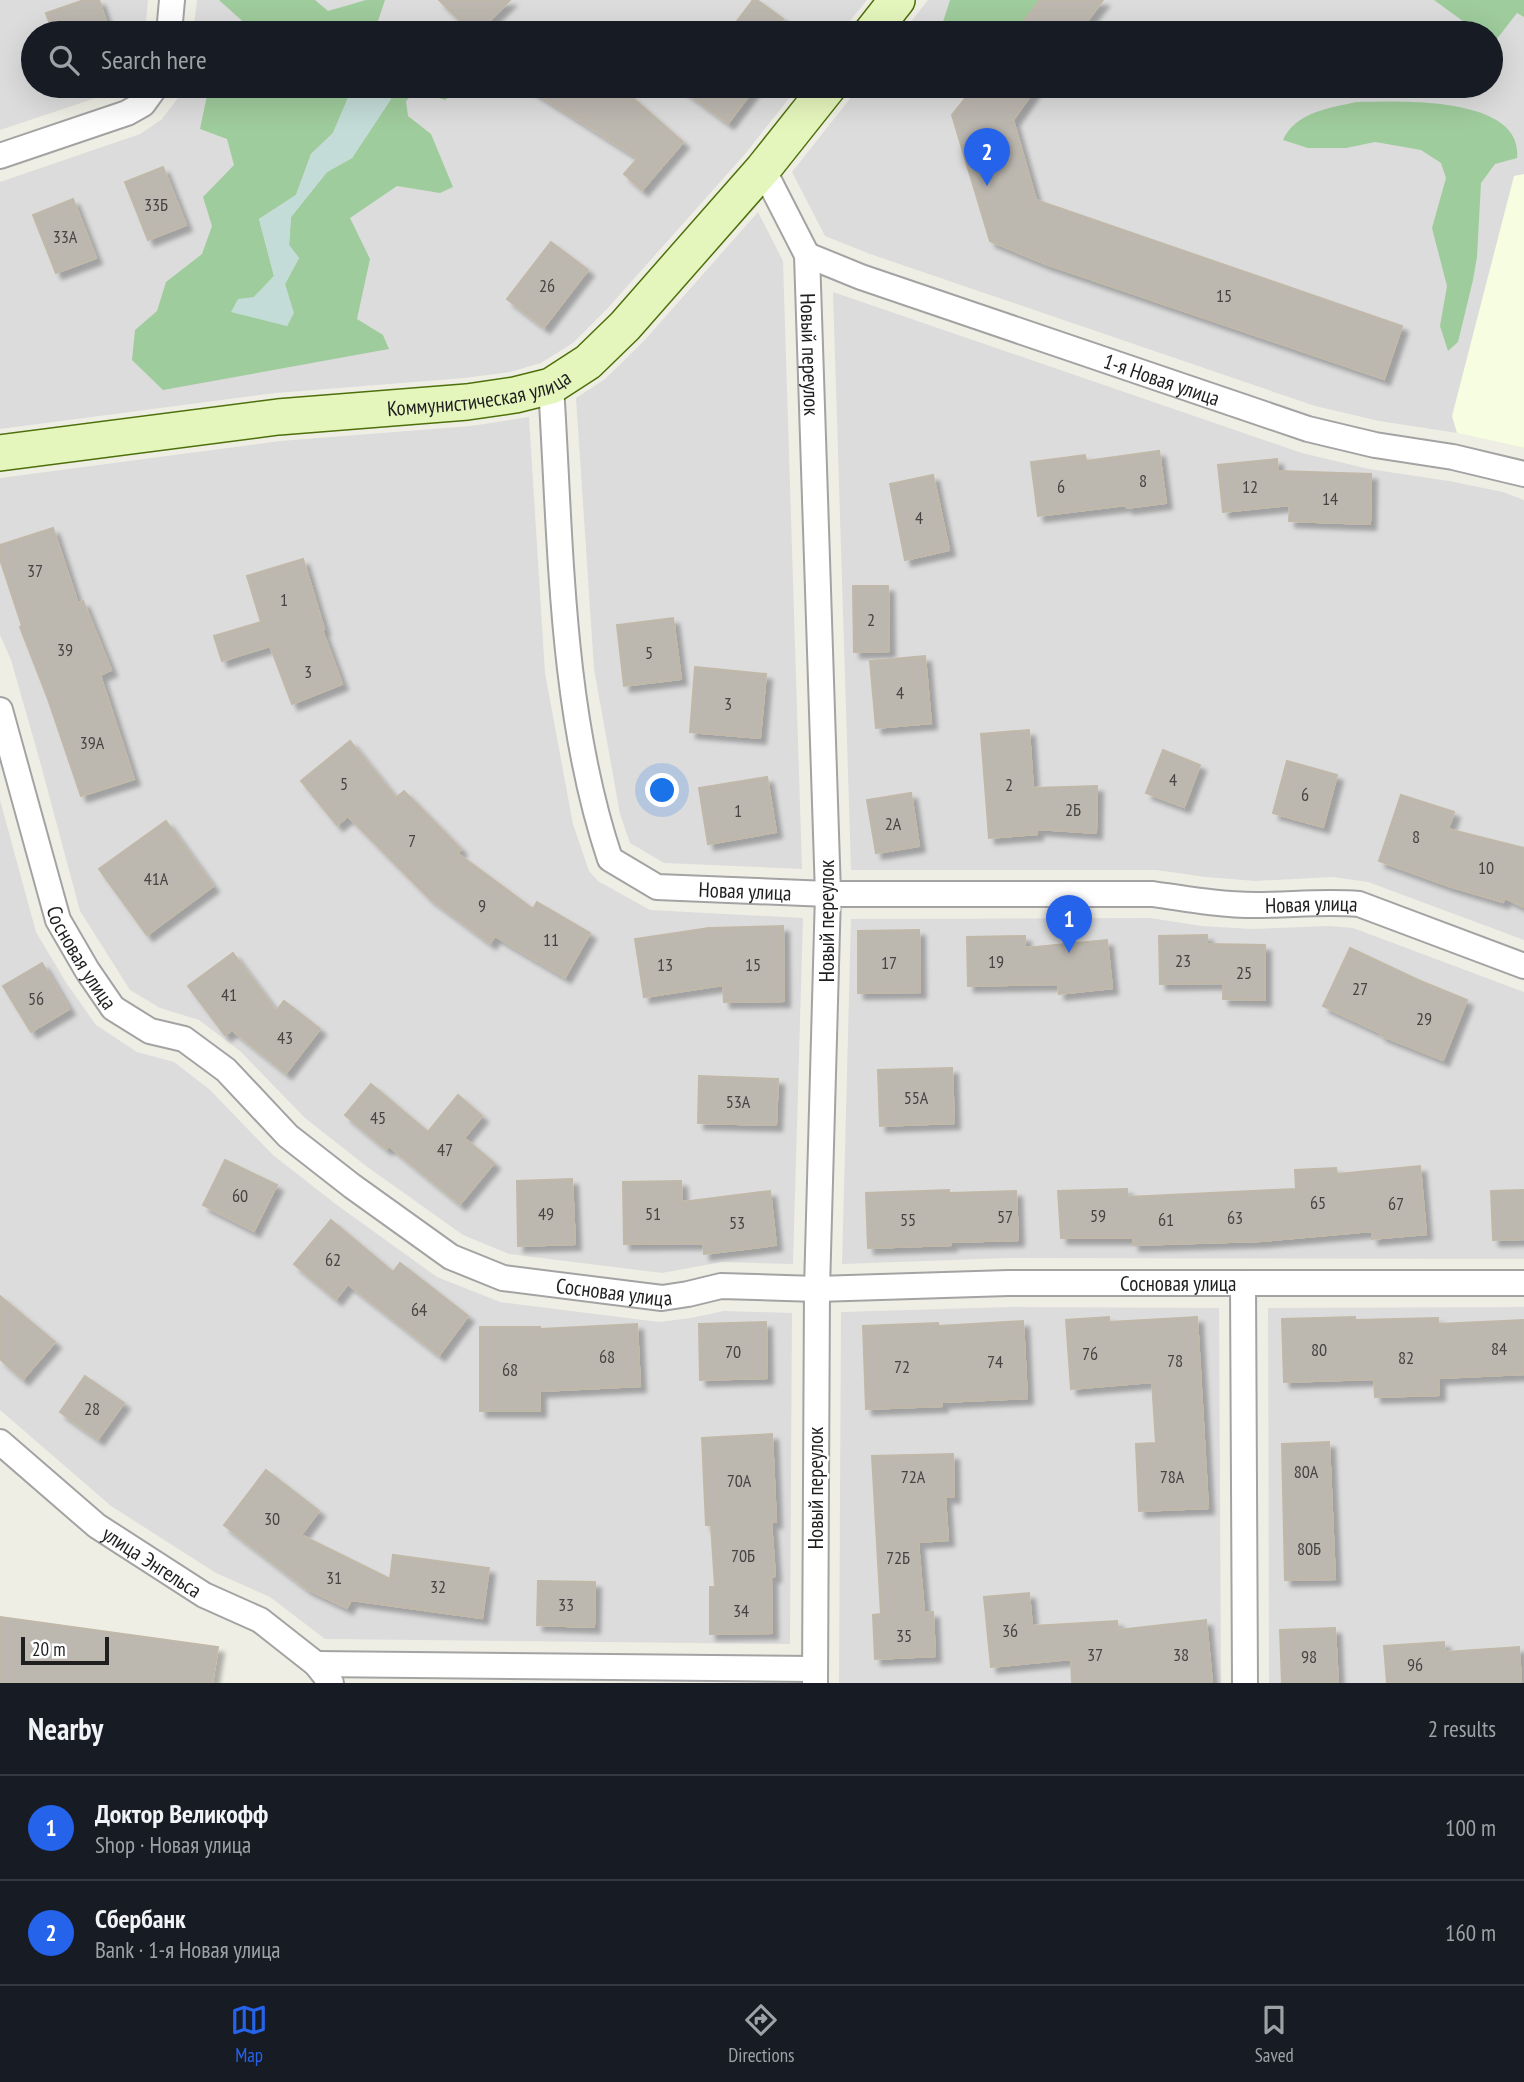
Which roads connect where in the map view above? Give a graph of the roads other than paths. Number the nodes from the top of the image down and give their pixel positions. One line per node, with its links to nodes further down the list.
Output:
1 (172, 0): 3 (street)
2 (897, 0): 4 (street)
3 (170, 21)
4 (880, 21)
5 (147, 98): 7 (street)
6 (819, 98): 8 (street, Коммунистическая улица)
7 (0, 156)
8 (763, 169): 9 (street, Новый переулок); 10 (street, Коммунистическая улица)
9 (807, 255): 12 (street, 1-я Новая улица); 14 (street, Новый переулок)
10 (551, 386): 11 (street, Коммунистическая улица); 14 (street, Новая улица)
11 (0, 453)
12 (1524, 474)
13 (0, 710): 18 (street, Сосновая улица)
14 (828, 894): 15 (street, Новая улица); 18 (street, Новый переулок)
15 (1524, 966)
16 (1243, 1283): 17 (street, Сосновая улица); 18 (street, Сосновая улица); 22 (street)
17 (1524, 1283)
18 (817, 1289): 21 (street, Новый переулок)
19 (0, 1442): 20 (street, улица Энгельса)
20 (324, 1673): 21 (street, улица Энгельса)
21 (814, 1676)
22 (1245, 1683)

